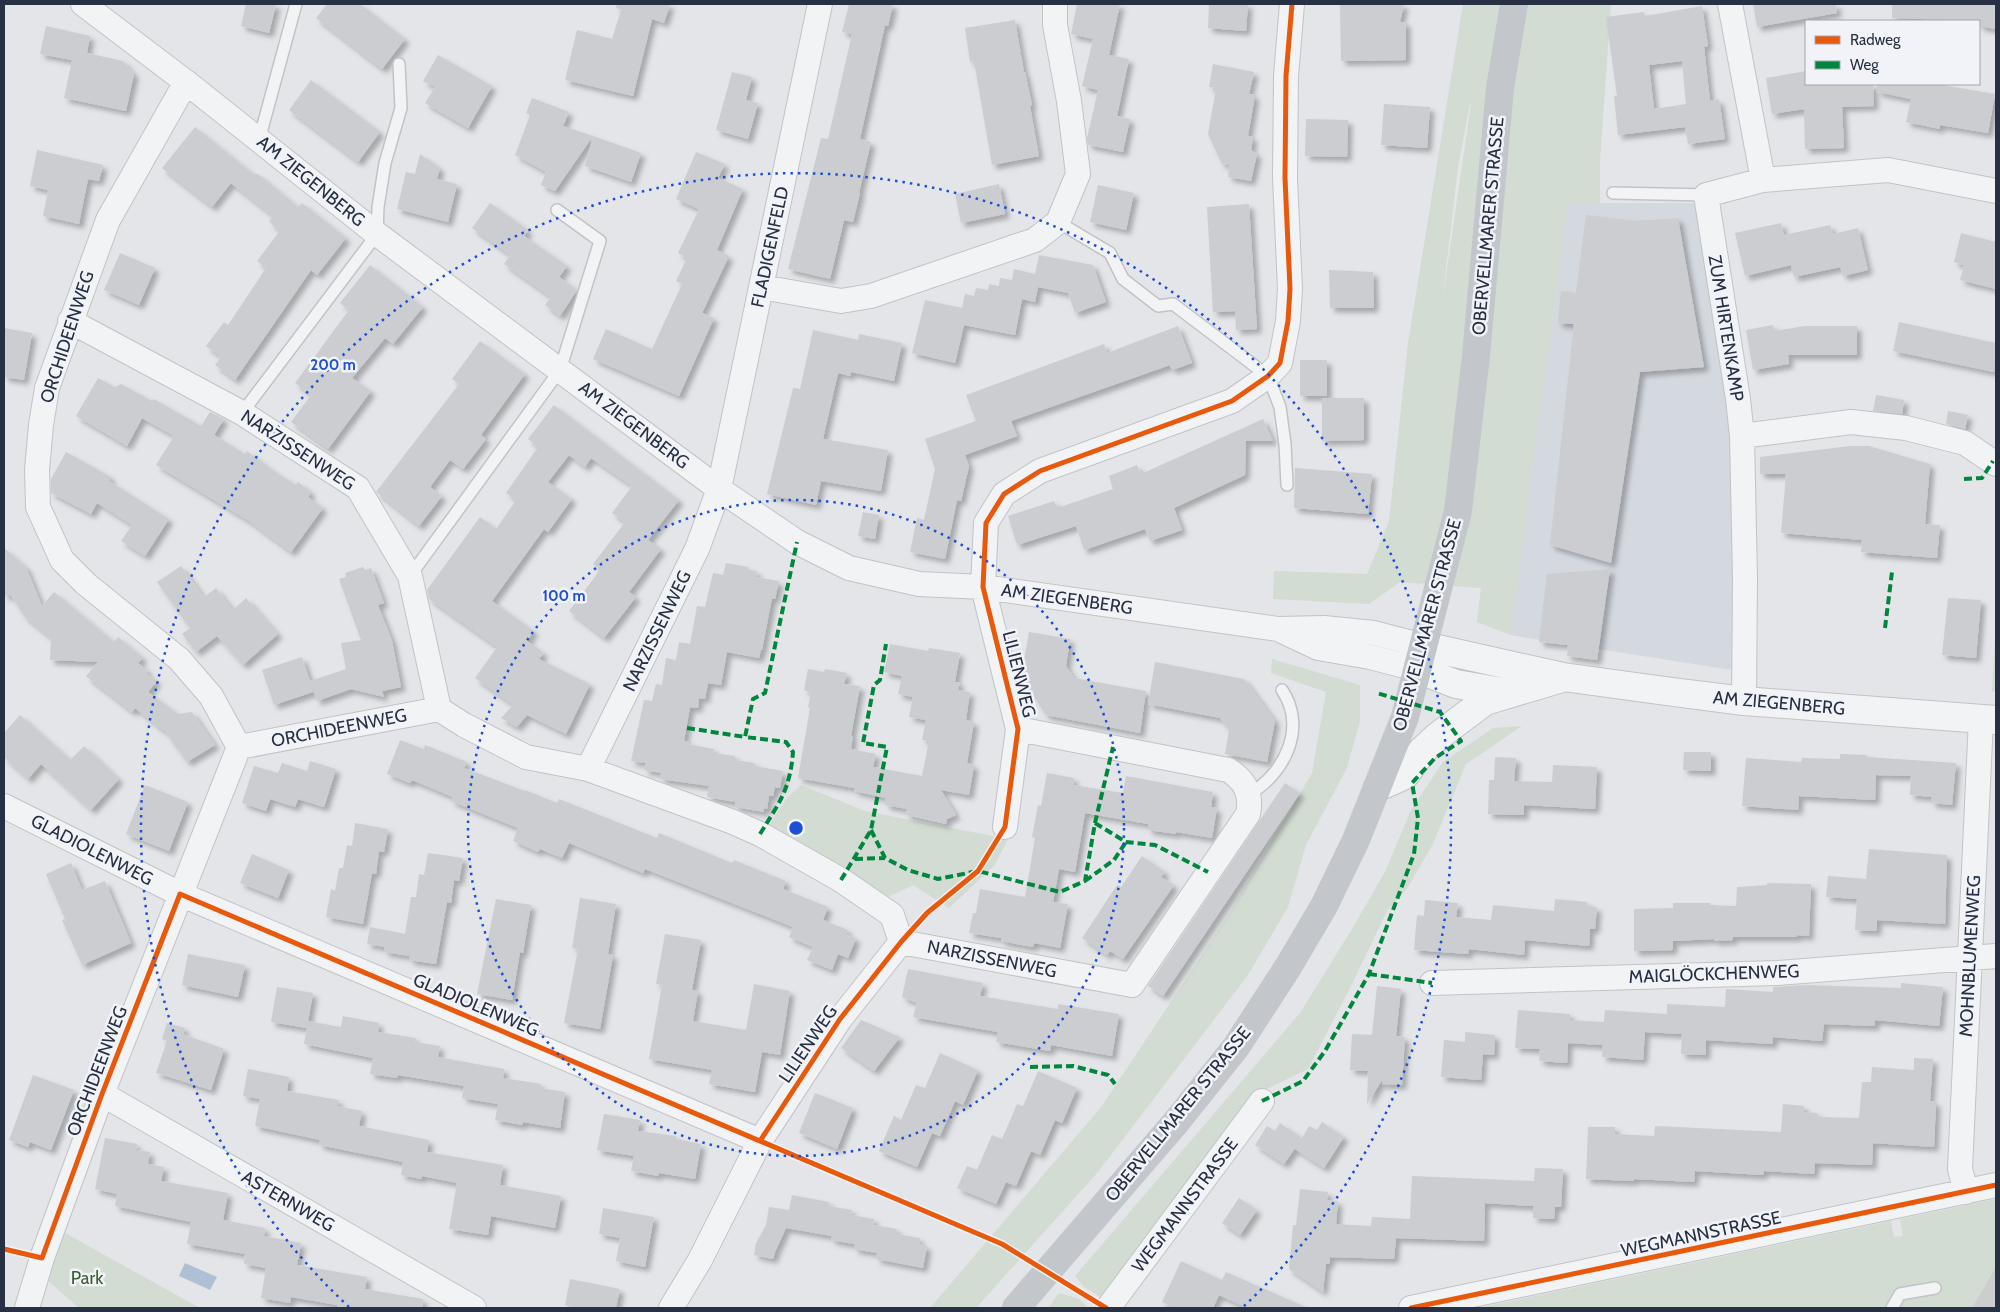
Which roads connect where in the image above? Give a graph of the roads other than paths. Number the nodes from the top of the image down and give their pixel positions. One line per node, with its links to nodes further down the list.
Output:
1 (83, 4): 9 (street, AM ZIEGENBERG)
2 (296, 4): 10 (lane)
3 (820, 4): 18 (street, FLADIGENFELD)
4 (1055, 4): 16 (street)
5 (1292, 4): 21 (street)
6 (1514, 4): 29 (main road, OBERVELLMARER STRASSE)
7 (1730, 4): 11 (street)
8 (399, 64): 17 (lane)
9 (186, 82): 10 (street, AM ZIEGENBERG); 19 (street, ORCHIDEENWEG)
10 (259, 140): 17 (street, AM ZIEGENBERG)
11 (1763, 180): 12 (street); 14 (street)
12 (1996, 191)
13 (1613, 193): 14 (lane)
14 (1706, 195): 23 (street, ZUM HIRTENKAMP)
15 (557, 210): 20 (lane)
16 (1058, 222): 18 (street); 21 (lane)
17 (376, 234): 20 (street, AM ZIEGENBERG); 22 (lane)
18 (762, 287): 26 (street, FLADIGENFELD)
19 (70, 321): 22 (street, NARZISSENWEG); 37 (street, ORCHIDEENWEG)
20 (560, 370): 26 (street, AM ZIEGENBERG); 27 (lane)
21 (1268, 376): 25 (lane); 28 (street, LILIENWEG)
22 (242, 413): 27 (street, NARZISSENWEG)
23 (1742, 436): 24 (street); 33 (street, ZUM HIRTENKAMP)
24 (1996, 464)
25 (1287, 486)
26 (719, 489): 28 (street, AM ZIEGENBERG); 38 (street, NARZISSENWEG)
27 (410, 576): 34 (street, NARZISSENWEG)
28 (983, 587): 29 (street, AM ZIEGENBERG); 36 (street, LILIENWEG)
29 (1421, 658): 30 (street, AM ZIEGENBERG); 32 (street); 39 (main road, OBERVELLMARER STRASSE)
30 (1563, 677): 32 (street); 33 (street, AM ZIEGENBERG)
31 (1282, 690): 40 (lane)
32 (1508, 693): 39 (street)
33 (1744, 701): 35 (street, AM ZIEGENBERG)
34 (439, 709): 37 (street, ORCHIDEENWEG); 38 (street)
35 (1989, 719): 46 (street, MOHNBLUMENWEG)
36 (1018, 729): 40 (street, LILIENWEG); 42 (street, LILIENWEG)
37 (239, 747): 43 (street, ORCHIDEENWEG)
38 (588, 769): 44 (street)
39 (1378, 787): 57 (main road, OBERVELLMARER STRASSE)
40 (1249, 794): 44 (street, NARZISSENWEG)
41 (4, 806): 43 (street, GLADIOLENWEG)
42 (1004, 827)
43 (180, 894): 48 (street, ORCHIDEENWEG); 50 (street, GLADIOLENWEG)
44 (901, 942): 50 (street, LILIENWEG)
45 (1996, 956): 46 (street, MAIGLÖCKCHENWEG)
46 (1970, 958): 47 (street, MAIGLÖCKCHENWEG); 52 (street, MOHNBLUMENWEG)
47 (1432, 983)
48 (102, 1094): 54 (street, ORCHIDEENWEG); 55 (street, ASTERNWEG)
49 (1262, 1101): 58 (street, WEGMANNSTRASSE)
50 (760, 1140): 56 (street, LILIENWEG)
51 (1996, 1185): 52 (street, WEGMANNSTRASSE)
52 (1966, 1192): 59 (street, WEGMANNSTRASSE)
53 (1935, 1288): 60 (lane)
54 (27, 1308)
55 (474, 1308)
56 (671, 1308)
57 (1016, 1308)
58 (1108, 1308)
59 (1411, 1308)
60 (1892, 1308)

